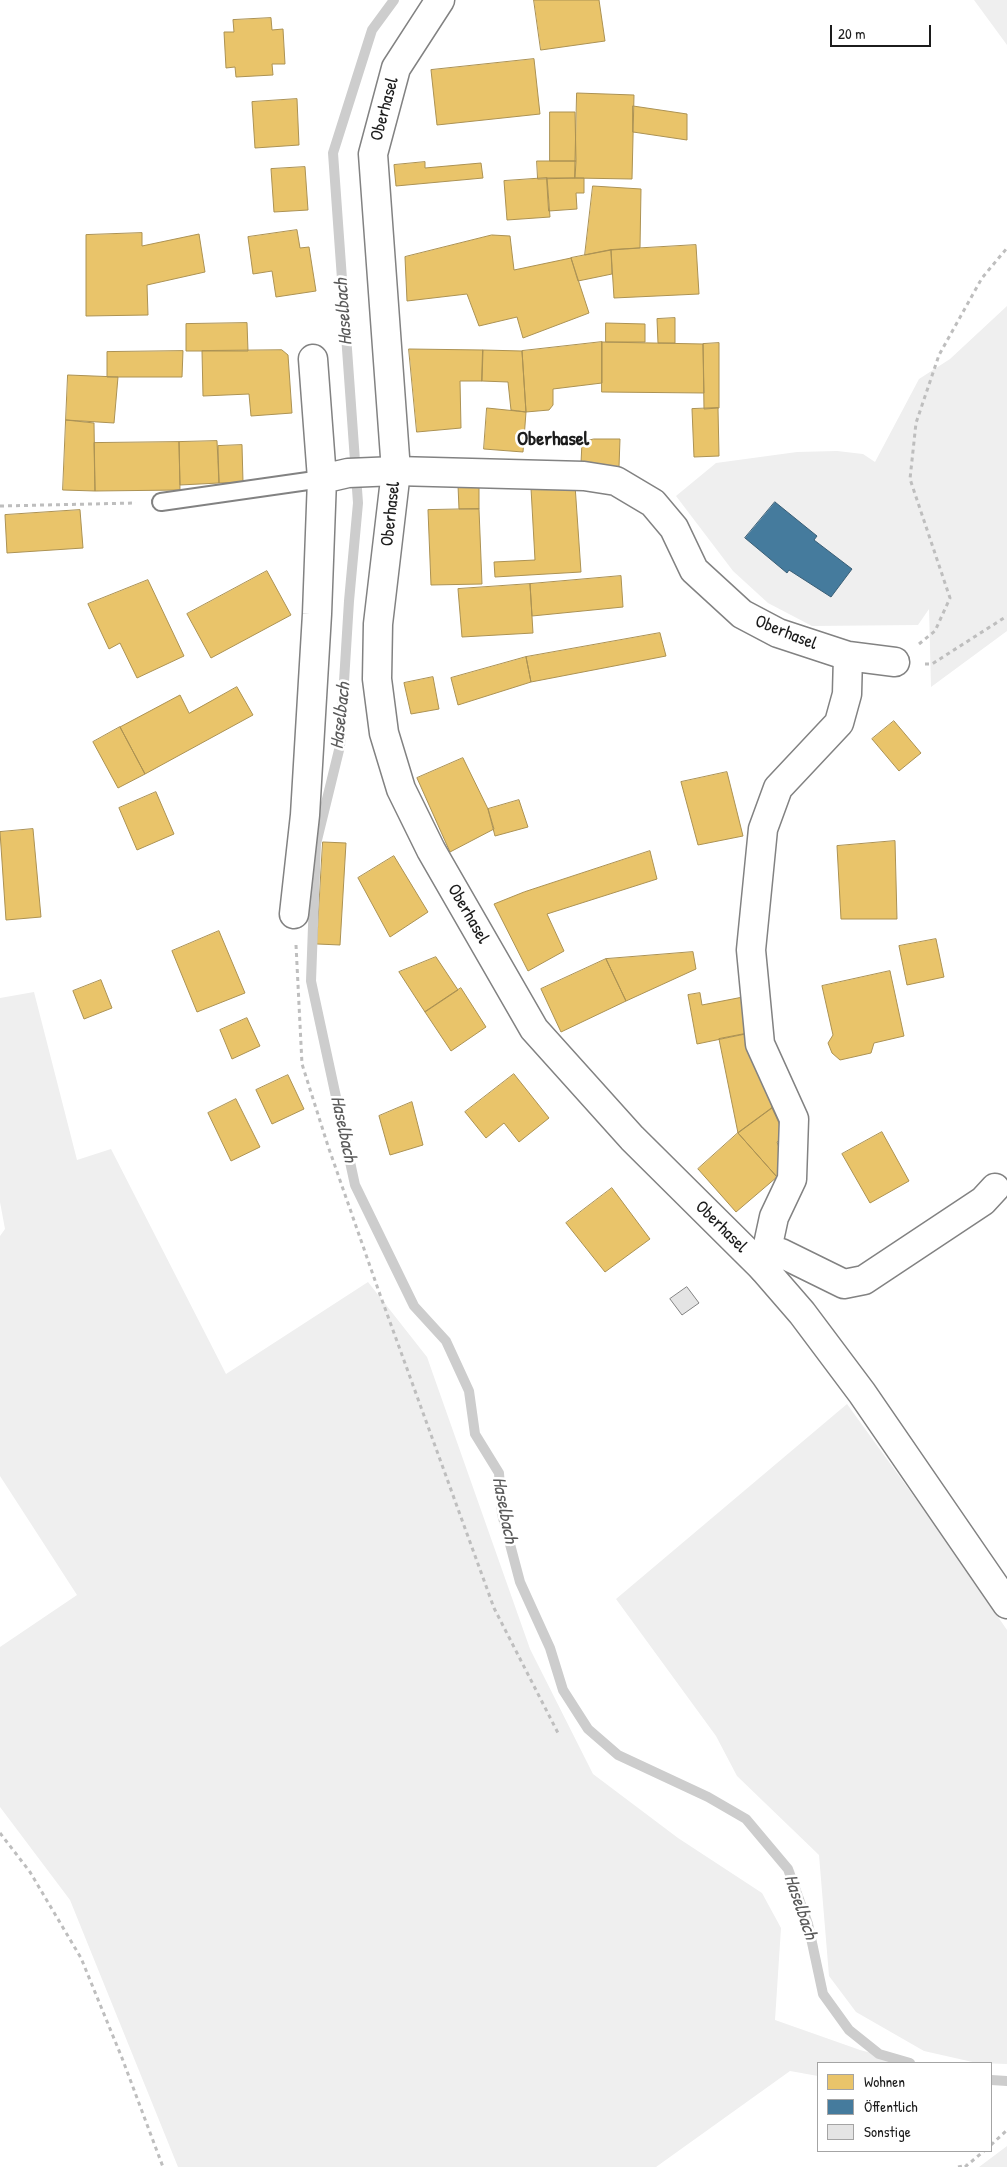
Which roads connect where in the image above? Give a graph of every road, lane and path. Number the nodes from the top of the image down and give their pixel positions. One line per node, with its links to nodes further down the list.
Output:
1 (440, 0): 4 (street, Oberhasel)
2 (1007, 248): 10 (path)
3 (313, 359): 5 (street)
4 (373, 472): 5 (street, Oberhasel); 9 (street, Oberhasel); 13 (street, Oberhasel)
5 (322, 479): 6 (lane); 11 (street)
6 (162, 502): 7 (path)
7 (0, 506)
8 (1007, 616): 10 (path)
9 (848, 656): 10 (street, Oberhasel); 13 (street, Oberhasel)
10 (894, 662)
11 (294, 914): 15 (path)
12 (995, 1188): 13 (street, Oberhasel)
13 (763, 1268): 14 (street)
14 (1007, 1604)
15 (558, 1733)
16 (0, 1833): 21 (path)
17 (1007, 2130): 18 (path)
18 (992, 2144)
19 (983, 2152): 20 (path)
20 (970, 2164): 22 (path); 23 (path)
21 (163, 2167)
22 (958, 2167)
23 (965, 2167)

